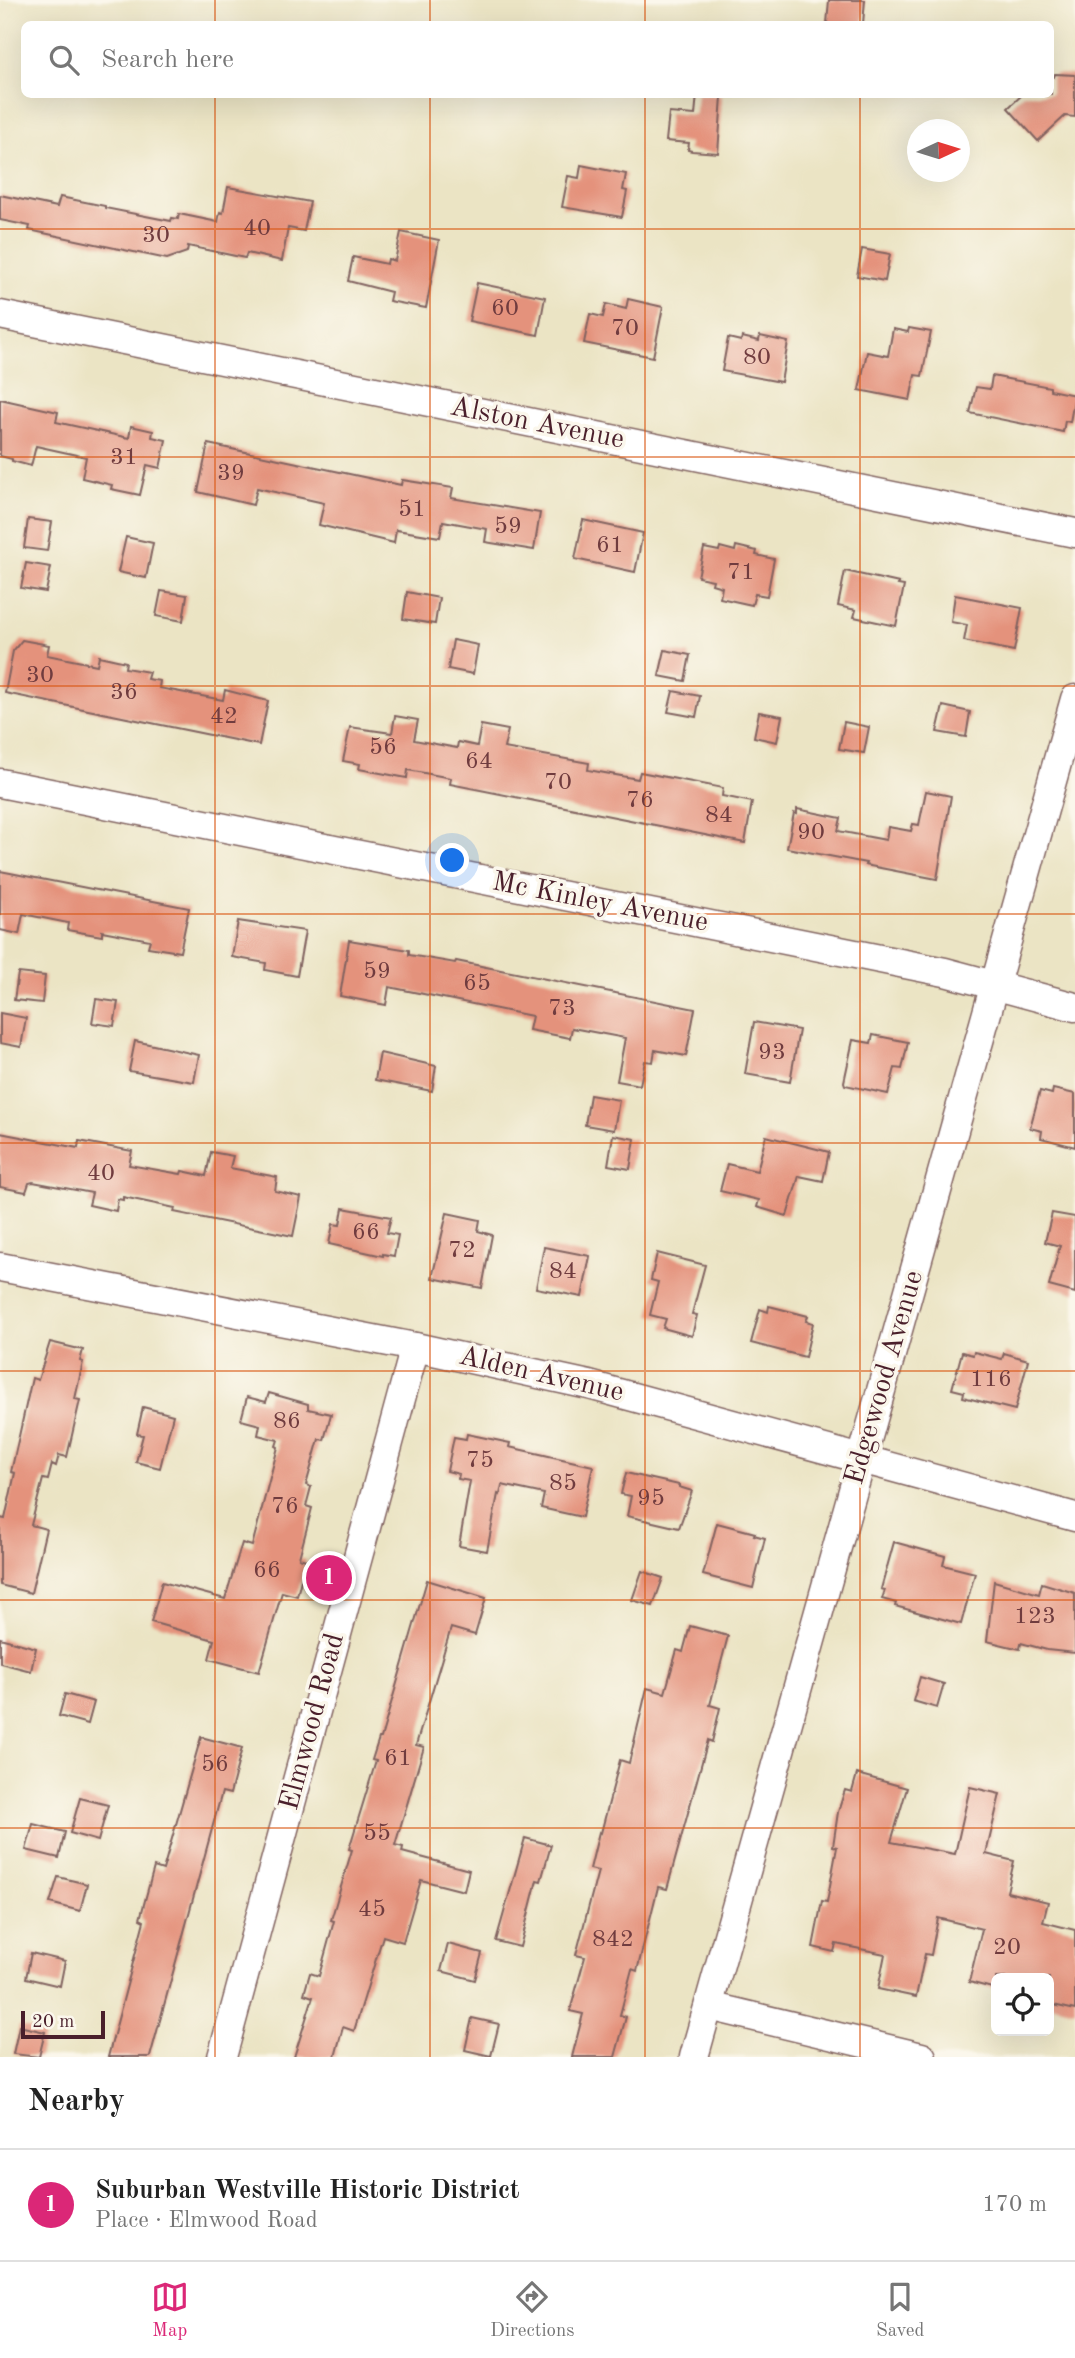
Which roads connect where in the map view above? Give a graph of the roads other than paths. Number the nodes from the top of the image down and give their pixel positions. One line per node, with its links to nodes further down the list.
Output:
1 (0, 315): 2 (street, Alston Avenue)
2 (1075, 533)
3 (1075, 699): 5 (street, Edgewood Avenue)
4 (0, 783): 5 (street, Mc Kinley Avenue)
5 (995, 985): 6 (street, Mc Kinley Avenue); 9 (street, Edgewood Avenue)
6 (1075, 1007)
7 (0, 1267): 8 (street, Alden Avenue)
8 (415, 1347): 9 (street, Alden Avenue); 12 (street, Elmwood Road)
9 (862, 1458): 10 (street, Alden Avenue); 11 (street, Edgewood Avenue)
10 (1075, 1517)
11 (709, 2006): 13 (street, Edgewood Avenue); 14 (street)
12 (222, 2057)
13 (695, 2057)
14 (922, 2057)

